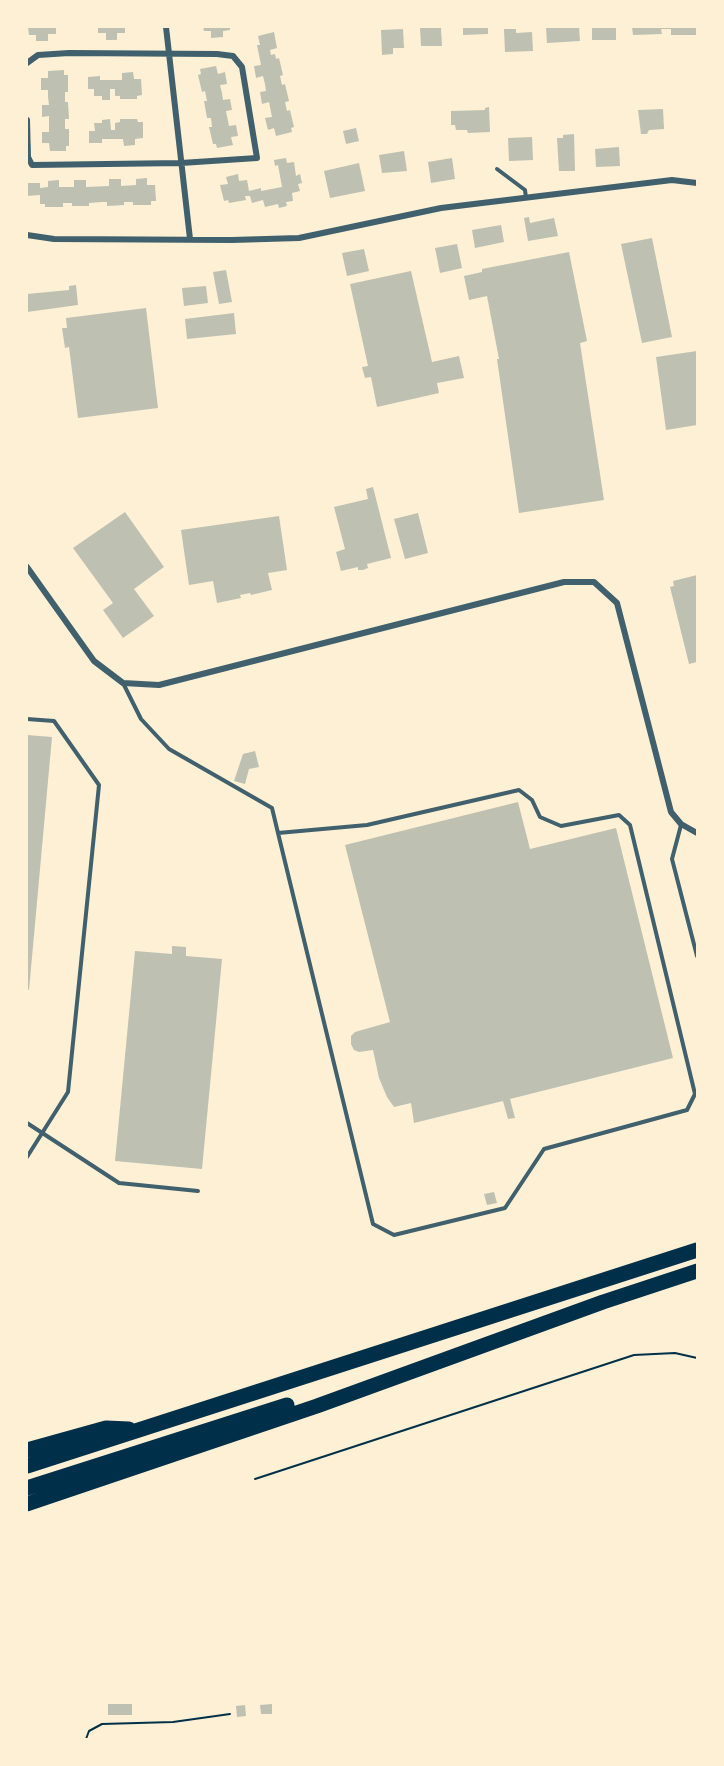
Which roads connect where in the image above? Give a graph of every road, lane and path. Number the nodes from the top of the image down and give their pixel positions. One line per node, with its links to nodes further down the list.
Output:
1 (166, 27): 2 (street)
2 (169, 55): 3 (street); 5 (street); 5 (street)
3 (27, 63)
4 (27, 120): 5 (street)
5 (181, 163): 10 (street)
6 (497, 169): 8 (lane)
7 (697, 183): 8 (street)
8 (526, 198): 10 (street)
9 (27, 235): 10 (street)
10 (190, 239)
11 (27, 567): 12 (street)
12 (123, 683): 14 (street); 15 (lane)
13 (27, 719): 19 (lane)
14 (681, 824): 16 (street); 17 (lane)
15 (278, 833): 15 (lane)
16 (697, 833)
17 (697, 956)
18 (27, 1123): 19 (lane)
19 (43, 1133): 20 (lane); 21 (lane)
20 (27, 1157)
21 (198, 1191)
22 (697, 1250): 26 (highway)
23 (697, 1271): 24 (highway)
24 (538, 1325): 30 (highway); 31 (highway)
25 (697, 1358): 29 (path)
26 (140, 1430): 27 (highway); 28 (highway)
27 (27, 1450)
28 (27, 1466)
29 (255, 1479)
30 (27, 1488)
31 (27, 1504)
32 (230, 1714): 33 (path)
33 (86, 1739)

